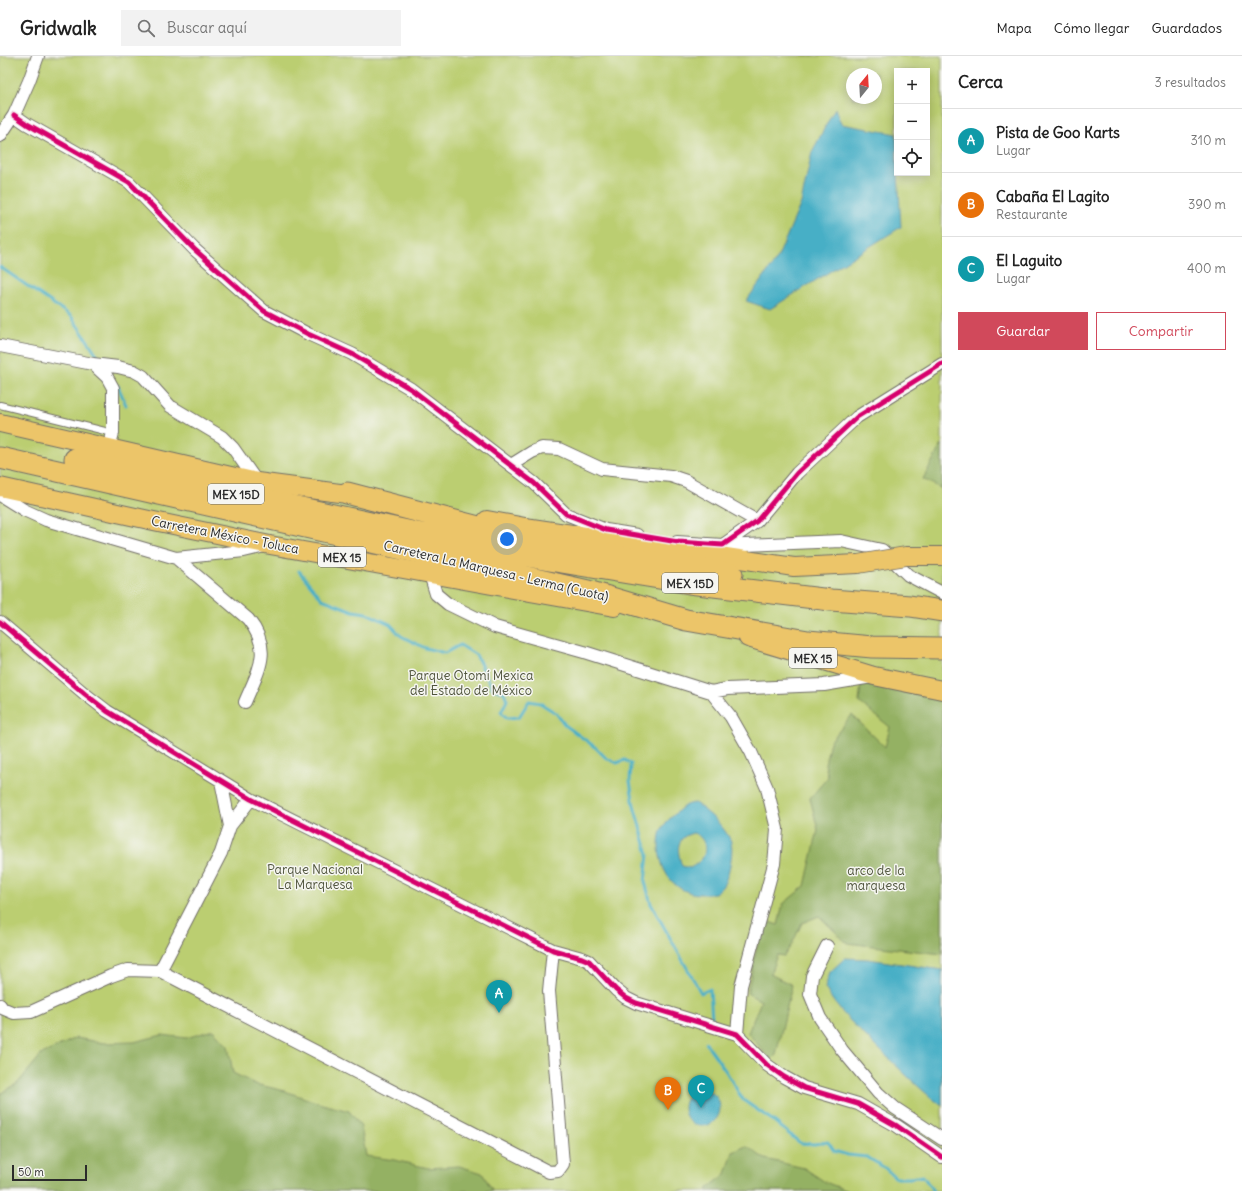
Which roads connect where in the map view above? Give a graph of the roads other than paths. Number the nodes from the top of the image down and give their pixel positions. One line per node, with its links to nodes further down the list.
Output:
1 (38, 56): 2 (street)
2 (14, 115): 3 (street); 12 (street)
3 (0, 136)
4 (0, 346): 6 (street)
5 (942, 364): 19 (street)
6 (97, 365): 9 (street); 13 (street)
7 (0, 405): 9 (lane)
8 (0, 423): 9 (main road)
9 (111, 440): 13 (main road)
10 (0, 443): 26 (highway, Carretera La Marquesa - Lerma (Cuota) / MEX 15D)
11 (0, 458): 28 (highway, Carretera La Marquesa - Lerma (Cuota) / MEX 15D)
12 (511, 465): 19 (street); 21 (street)
13 (257, 482): 15 (main road)
14 (0, 487): 20 (main road, Carretera México - Toluca / MEX 15)
15 (347, 493): 21 (main road); 26 (highway)
16 (0, 495): 18 (street)
17 (0, 506): 18 (street)
18 (24, 510): 23 (street)
19 (757, 521): 21 (street)
20 (270, 545): 23 (street); 24 (main road, Carretera México - Toluca / MEX 15)
21 (716, 550): 22 (main road, bridge); 25 (street)
22 (942, 556)
23 (176, 558): 34 (street)
24 (430, 574): 28 (main road, Carretera México - Toluca / MEX 15); 33 (street)
25 (942, 593)
26 (910, 606): 27 (highway, MEX 15D)
27 (942, 611)
28 (686, 620): 30 (highway, MEX 15D); 31 (main road, Carretera México - Toluca / MEX 15)
29 (0, 622): 35 (street)
30 (942, 648)
31 (874, 676): 32 (main road, Carretera México - Toluca / MEX 15); 33 (street)
32 (942, 690)
33 (711, 692): 42 (street)
34 (245, 702)
35 (221, 781): 36 (street); 37 (street)
36 (251, 799): 37 (street); 39 (street)
37 (230, 826): 40 (street)
38 (827, 946): 43 (street)
39 (553, 950): 40 (street); 42 (street)
40 (160, 971): 41 (street)
41 (0, 1005)
42 (737, 1034): 44 (street)
43 (942, 1139)
44 (942, 1157)

